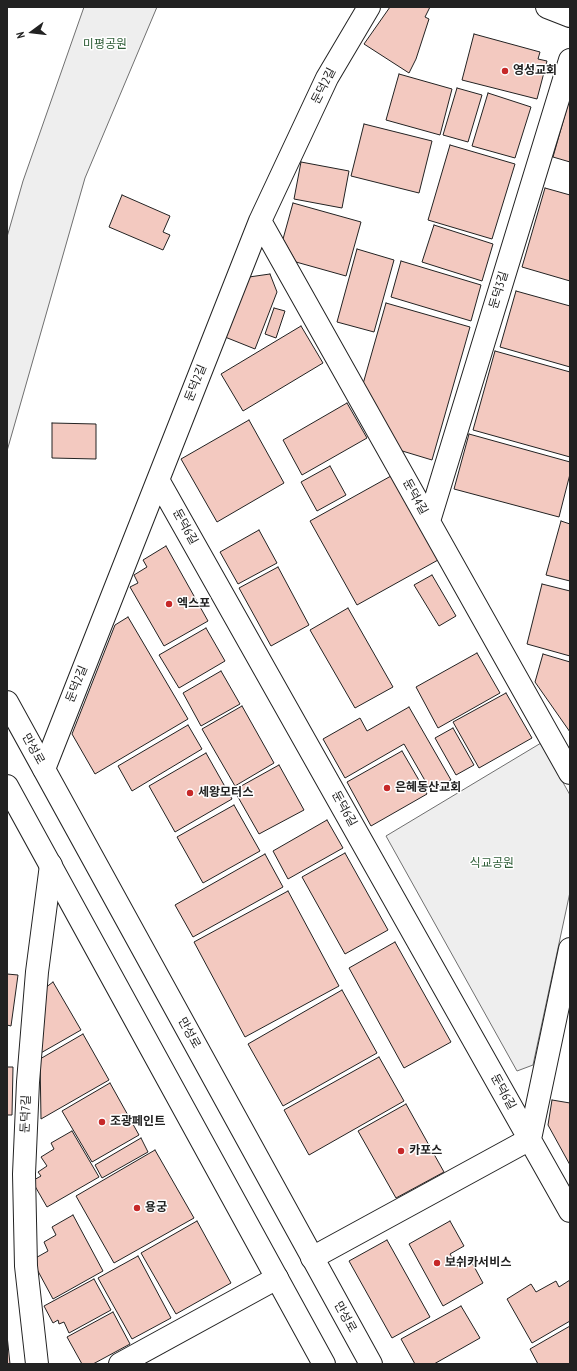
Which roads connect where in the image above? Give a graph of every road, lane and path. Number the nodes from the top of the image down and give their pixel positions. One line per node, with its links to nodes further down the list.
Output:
1 (369, 7): 5 (street, 둔덕2길)
2 (547, 7): 3 (street)
3 (570, 16)
4 (570, 60): 7 (street, 둔덕3길)
5 (260, 221): 6 (street, 둔덕2길); 7 (street, 둔덕4길)
6 (158, 480): 9 (street, 둔덕2길); 14 (street, 둔덕6길)
7 (429, 521): 10 (street, 둔덕4길)
8 (7, 702): 9 (street, 만성로)
9 (44, 769): 16 (street, 만성로)
10 (570, 773)
11 (7, 786): 12 (street)
12 (51, 865): 17 (street); 18 (street, 둔덕7길)
13 (570, 949): 14 (street)
14 (530, 1139): 15 (street, 둔덕6길); 16 (street)
15 (570, 1211)
16 (312, 1258): 21 (street, 만성로)
17 (277, 1278): 19 (street); 20 (street)
18 (37, 1364)
19 (120, 1364)
20 (324, 1364)
21 (371, 1364)

